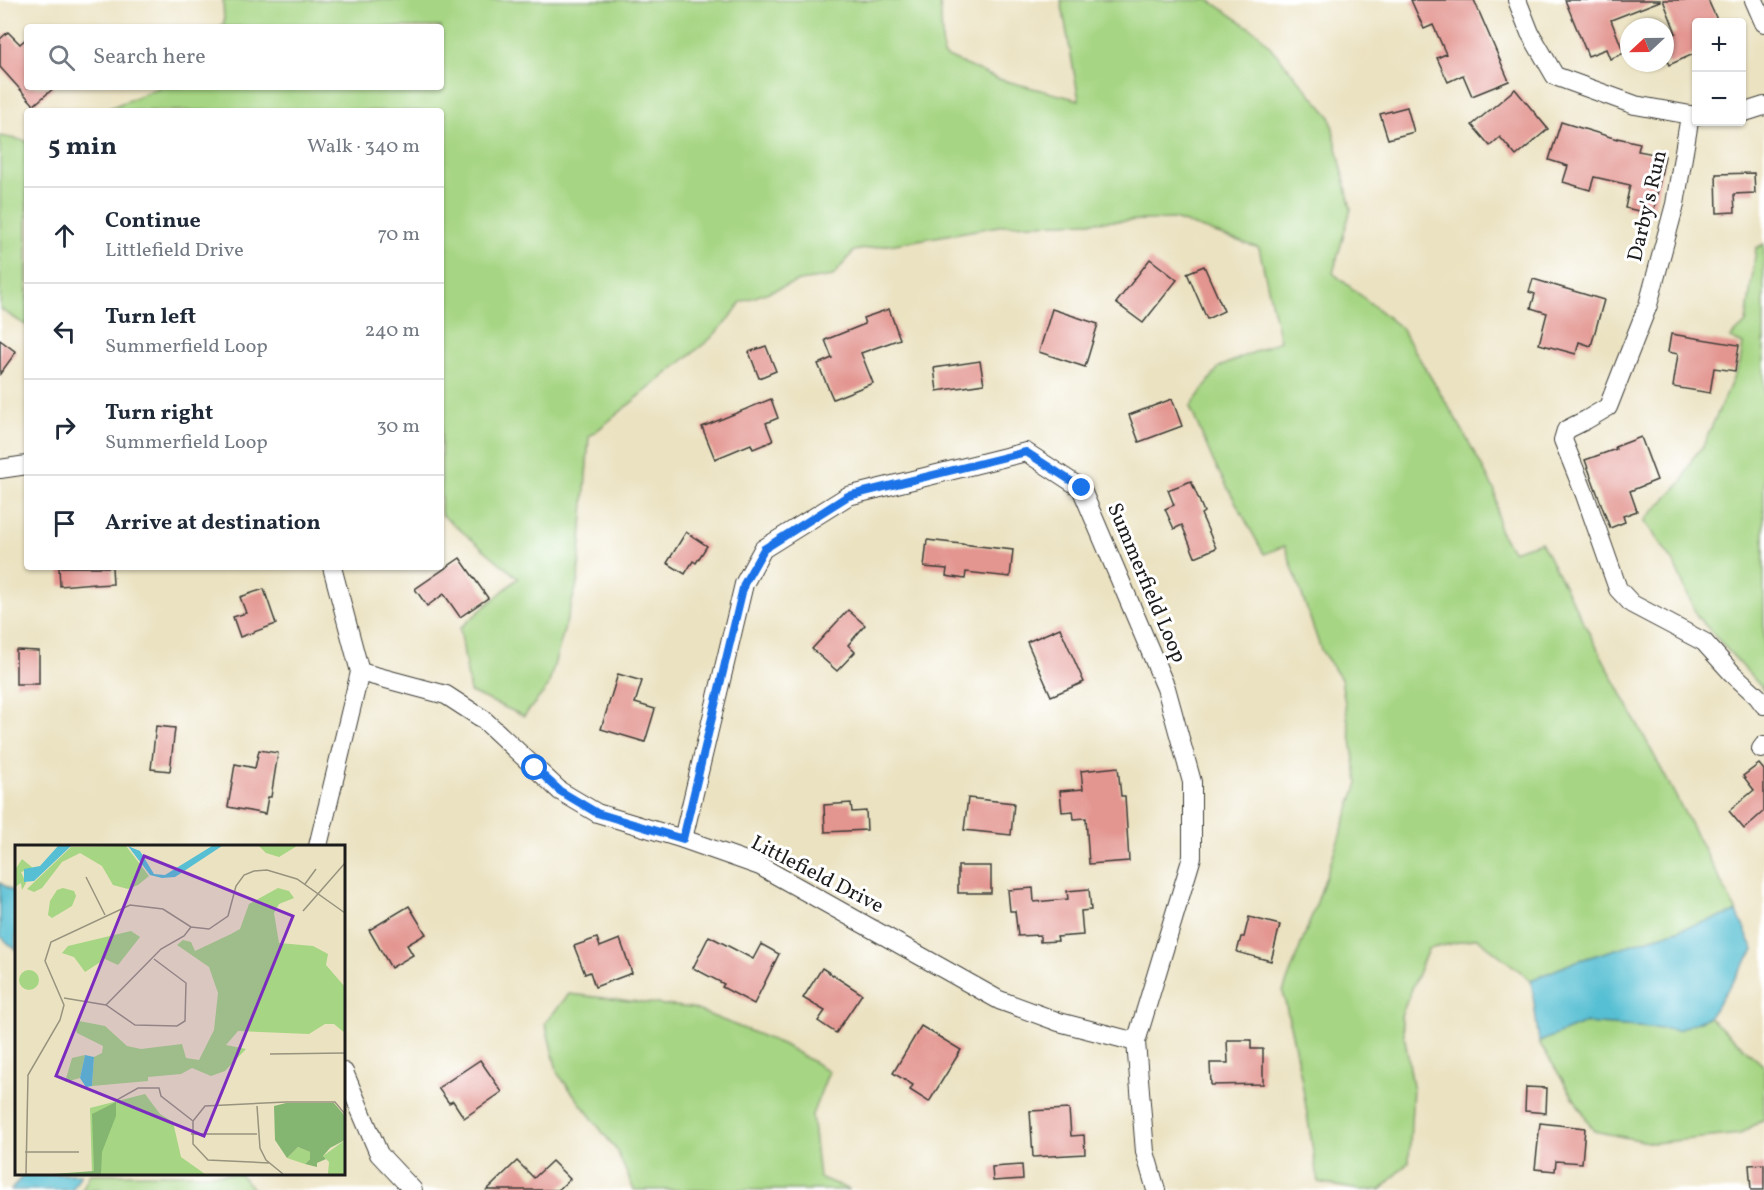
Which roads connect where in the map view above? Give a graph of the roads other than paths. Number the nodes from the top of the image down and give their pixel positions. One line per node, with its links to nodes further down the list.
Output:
1 (1517, 0): 6 (street)
2 (1754, 0): 3 (street)
3 (1764, 23)
4 (1764, 106): 5 (street)
5 (1746, 112)
6 (1692, 116)
7 (1692, 121): 12 (street, Darby's Run)
8 (24, 465): 9 (street)
9 (0, 469)
10 (333, 570): 11 (street)
11 (360, 672): 13 (street, Littlefield Drive); 14 (street)
12 (1764, 705)
13 (683, 839): 15 (street, Littlefield Drive); 15 (street, Summerfield Loop)
14 (318, 845)
15 (1136, 1042): 18 (street, Summerfield Loop)
16 (345, 1074): 17 (street)
17 (413, 1190)
18 (1156, 1190)

